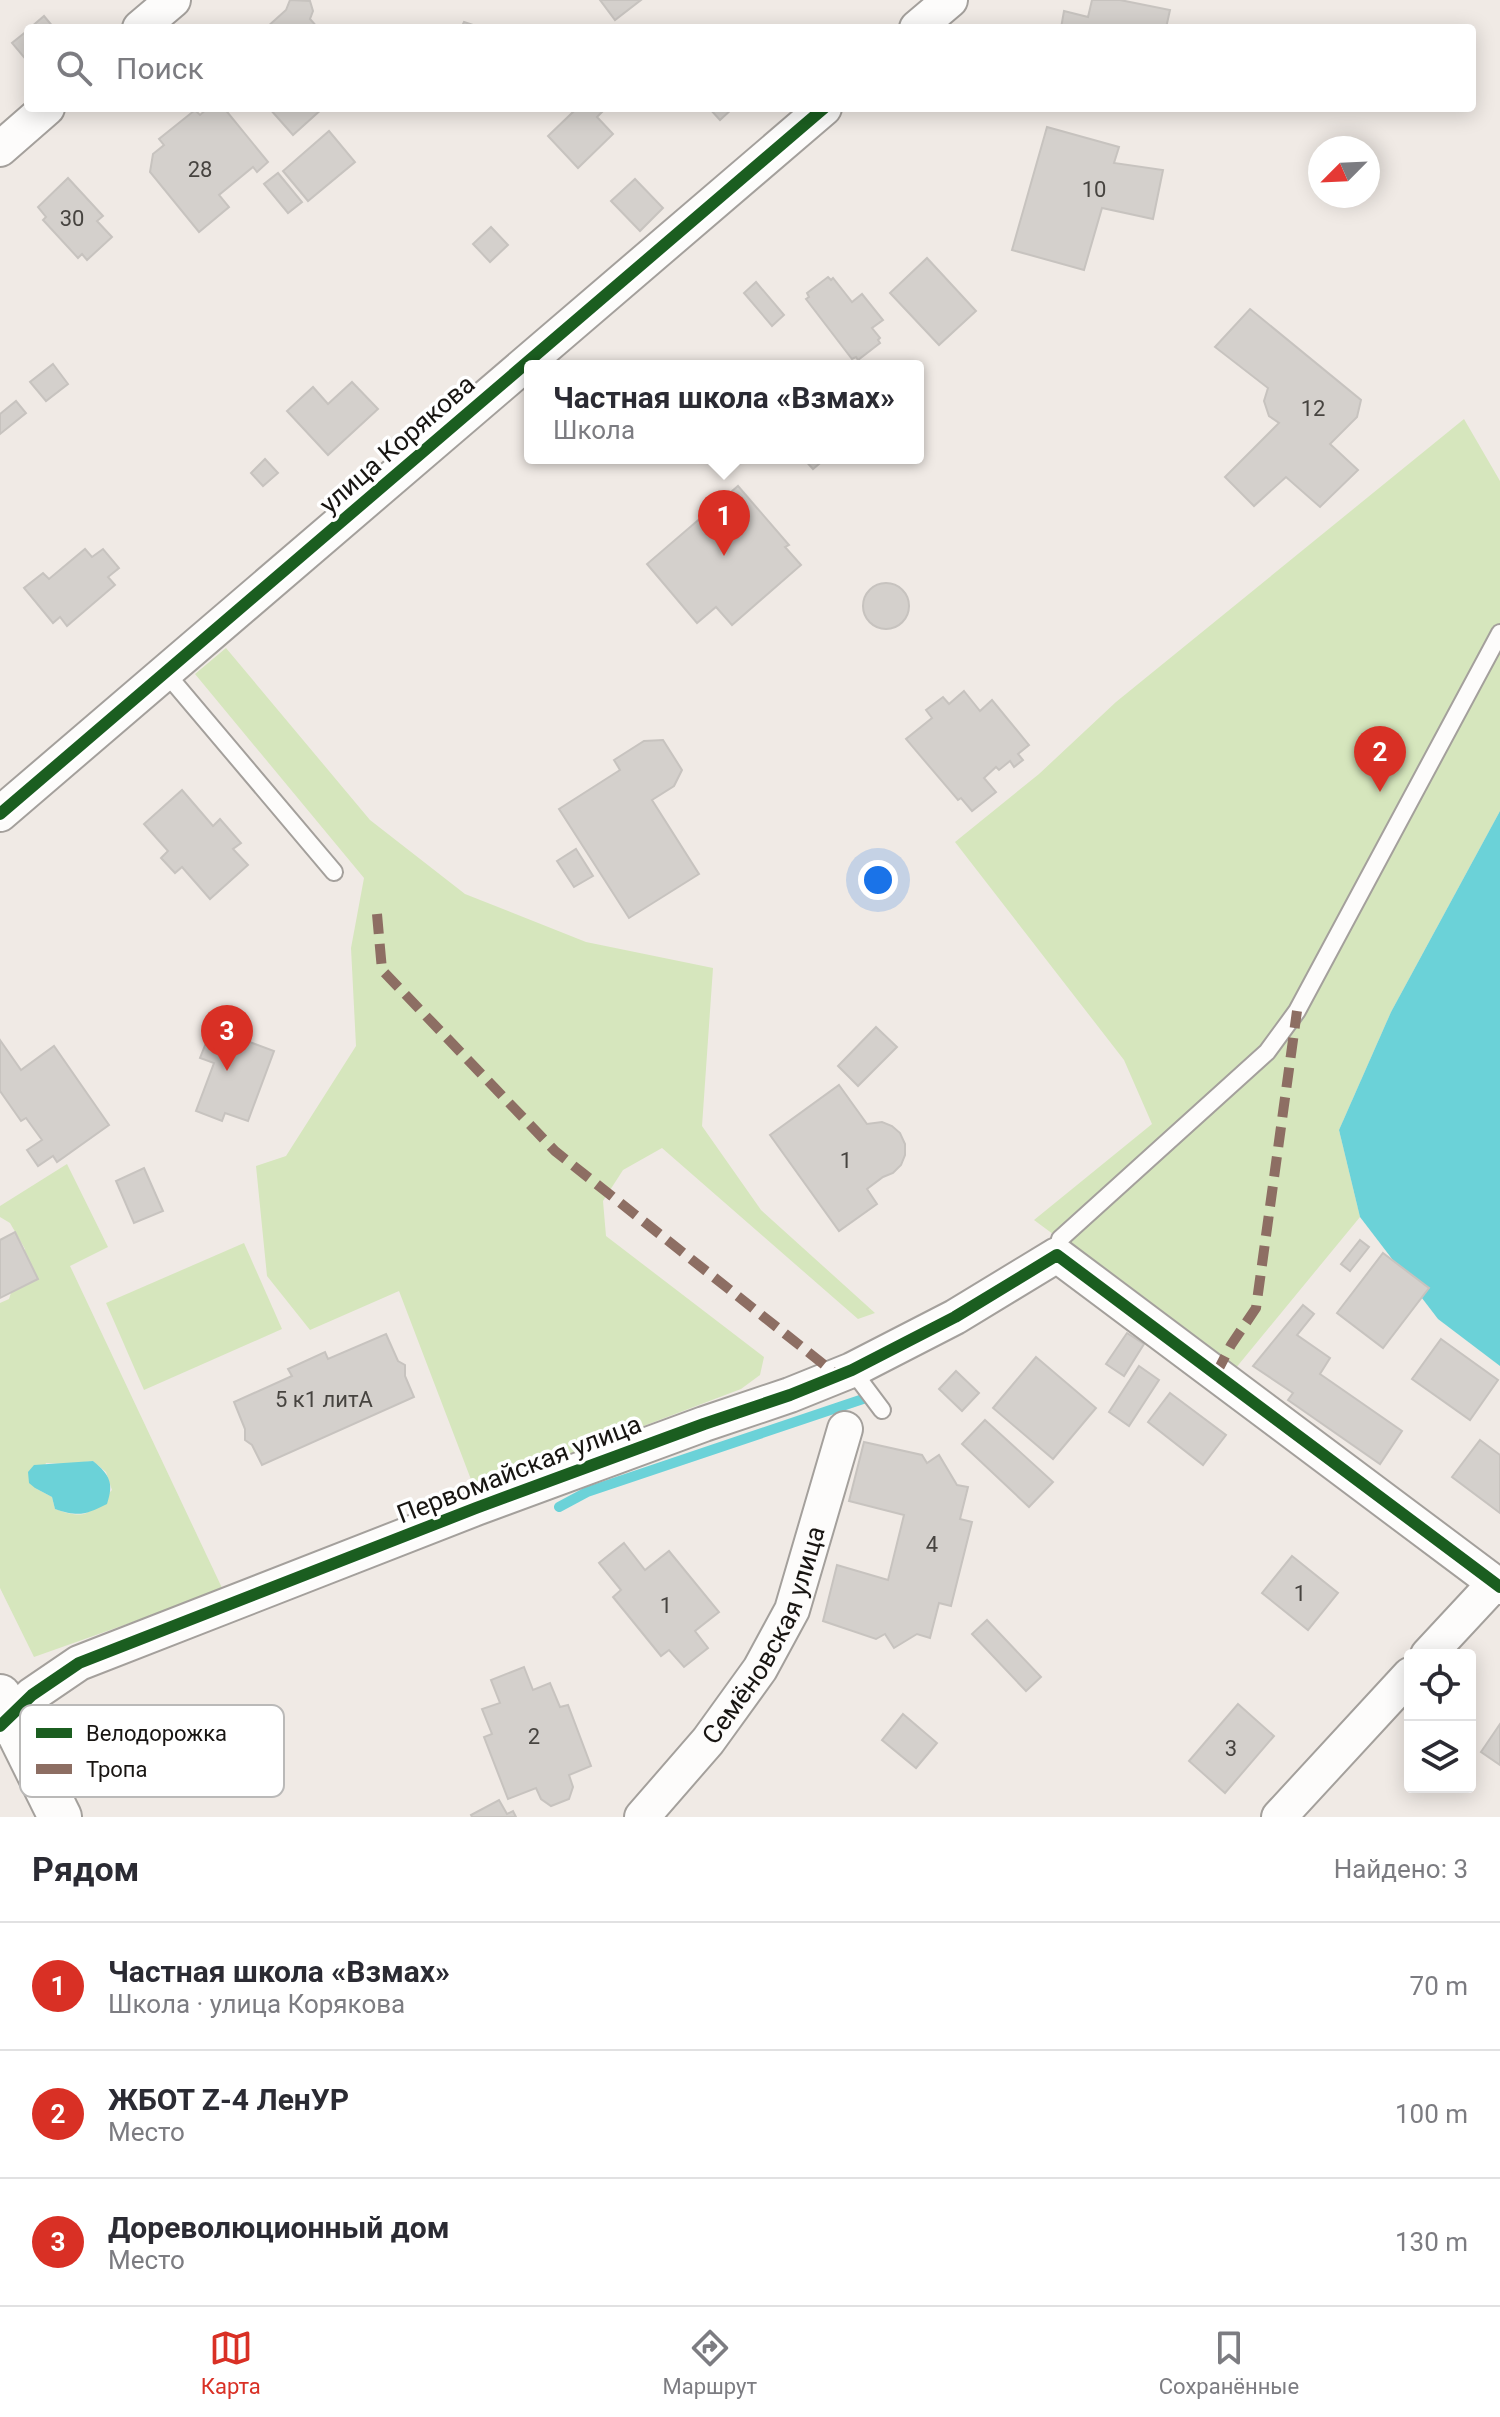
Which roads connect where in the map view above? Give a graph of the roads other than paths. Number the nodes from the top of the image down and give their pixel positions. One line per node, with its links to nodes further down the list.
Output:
1 (173, 0): 3 (street)
2 (950, 0): 4 (street)
3 (145, 24)
4 (922, 24)
5 (42, 112): 7 (street)
6 (819, 112): 8 (street, улица Корякова)
7 (0, 149)
8 (530, 360)
9 (524, 365): 11 (street, улица Корякова)
10 (1500, 633): 14 (lane)
11 (165, 672): 12 (street, улица Корякова); 13 (lane)
12 (0, 814)
13 (334, 872)
14 (1057, 1255): 15 (street, Первомайская улица); 18 (street)
15 (852, 1370): 16 (lane); 21 (street, Первомайская улица)
16 (882, 1410)
17 (845, 1429): 25 (street, Семёновская улица)
18 (1497, 1585): 19 (street)
19 (1434, 1649)
20 (1404, 1682): 26 (street)
21 (3, 1712): 22 (street)
22 (20, 1743)
23 (49, 1797): 24 (street)
24 (60, 1817)
25 (642, 1817)
26 (1279, 1817)

